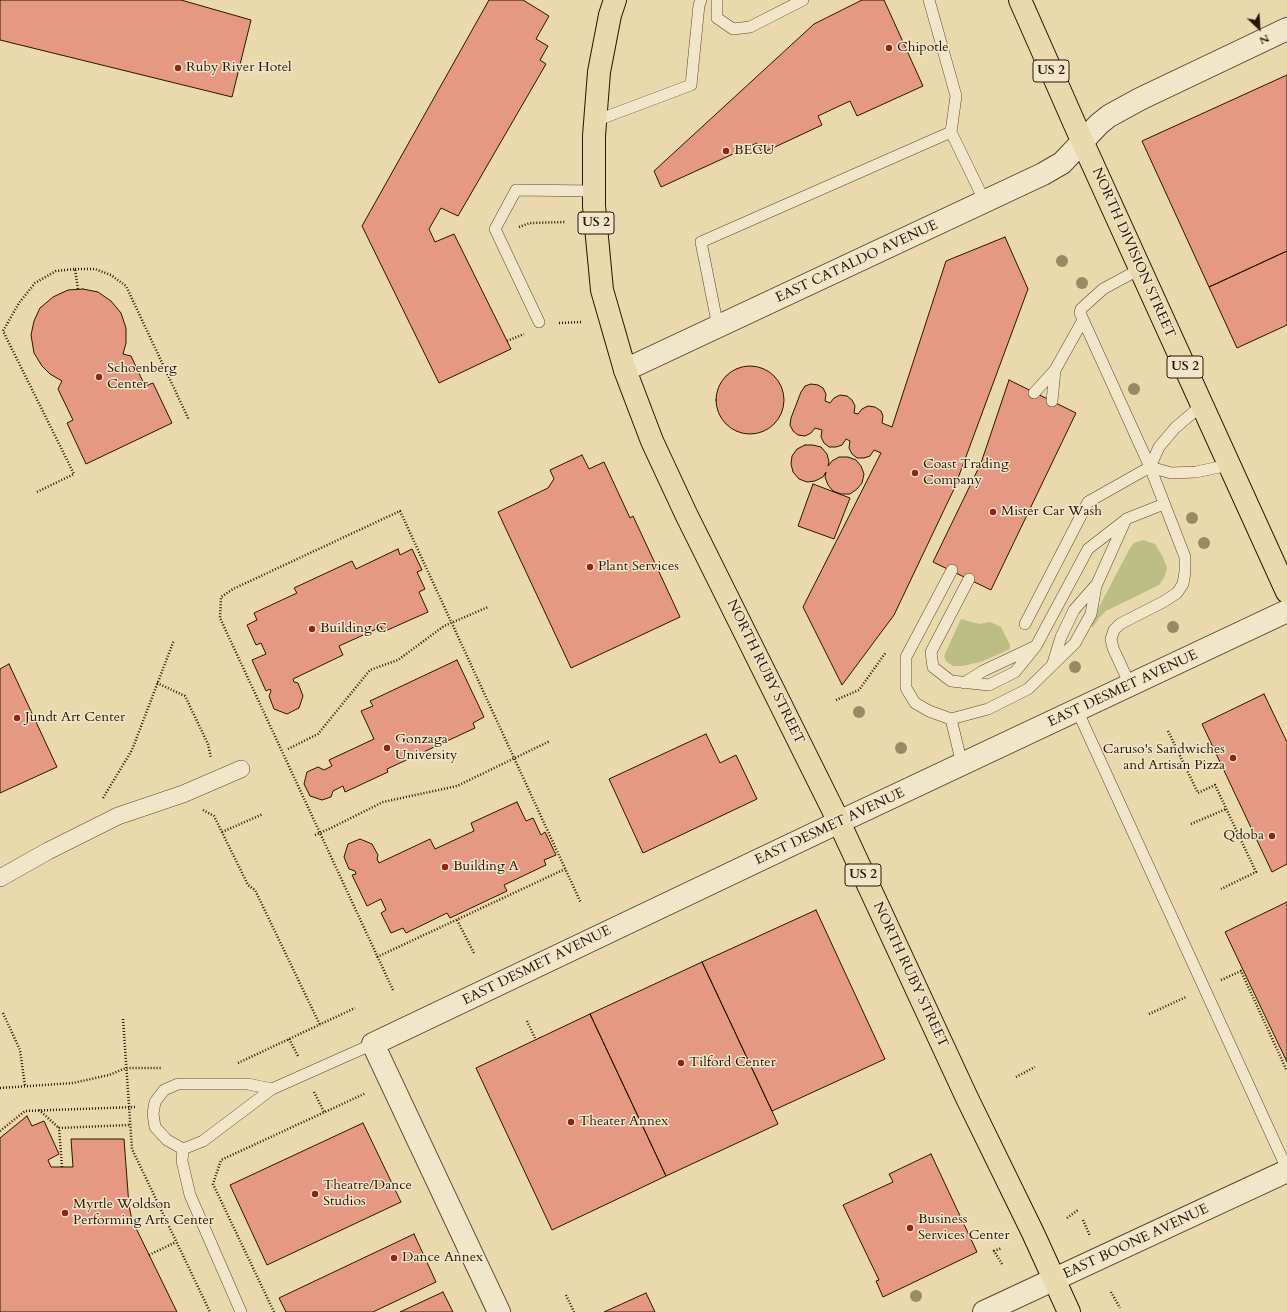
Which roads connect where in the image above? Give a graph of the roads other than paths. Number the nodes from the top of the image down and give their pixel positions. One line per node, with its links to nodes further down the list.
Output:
1 (615, 0): 8 (main road, NORTH RUBY STREET / US 2)
2 (701, 0): 8 (lane)
3 (717, 0): 4 (lane)
4 (803, 0)
5 (929, 0): 9 (lane)
6 (1020, 0): 10 (main road, NORTH DIVISION STREET / US 2)
7 (1287, 29): 10 (street, EAST CATALDO AVENUE)
8 (595, 121): 11 (main road, NORTH RUBY STREET / US 2)
9 (951, 132): 12 (lane); 16 (lane)
10 (1083, 143): 12 (street, EAST CATALDO AVENUE); 13 (main road, NORTH DIVISION STREET / US 2)
11 (594, 191): 15 (lane); 17 (main road, NORTH RUBY STREET / US 2)
12 (985, 202): 16 (street, EAST CATALDO AVENUE)
13 (1140, 269): 14 (lane); 21 (main road, NORTH DIVISION STREET / US 2)
14 (1082, 320): 18 (lane); 23 (lane)
15 (538, 322)
16 (718, 327): 17 (street, EAST CATALDO AVENUE)
17 (626, 370): 40 (main road, NORTH RUBY STREET / US 2)
18 (1055, 370): 19 (lane); 20 (lane)
19 (1034, 393)
20 (1052, 401)
21 (1202, 405): 22 (main road, NORTH DIVISION STREET / US 2); 23 (lane)
22 (1229, 465): 23 (lane); 29 (main road, NORTH DIVISION STREET / US 2)
23 (1150, 467): 24 (lane); 31 (lane)
24 (1164, 504): 25 (lane); 35 (lane)
25 (1126, 519): 28 (lane); 32 (lane)
26 (952, 570): 37 (lane)
27 (969, 579): 34 (lane)
28 (1096, 586): 33 (lane); 33 (lane)
29 (1287, 592)
30 (1287, 611): 35 (street, EAST DESMET AVENUE)
31 (1025, 624)
32 (1036, 646): 34 (lane); 34 (lane)
33 (1053, 665): 37 (lane)
34 (964, 683)
35 (1130, 685): 36 (street, EAST DESMET AVENUE)
36 (1077, 710): 38 (street, EAST DESMET AVENUE); 45 (lane)
37 (950, 719): 38 (lane)
38 (962, 764): 40 (street, EAST DESMET AVENUE)
39 (241, 769): 41 (street)
40 (839, 822): 42 (street, EAST DESMET AVENUE); 46 (main road, NORTH RUBY STREET / US 2)
41 (0, 878)
42 (373, 1044): 43 (lane); 48 (street)
43 (272, 1089): 44 (lane); 44 (lane)
44 (183, 1149): 47 (lane)
45 (1287, 1170): 46 (street, EAST BOONE AVENUE)
46 (1055, 1280): 49 (street, EAST BOONE AVENUE); 50 (main road, NORTH RUBY STREET / US 2)
47 (241, 1312)
48 (499, 1312)
49 (984, 1312)
50 (1069, 1312)

